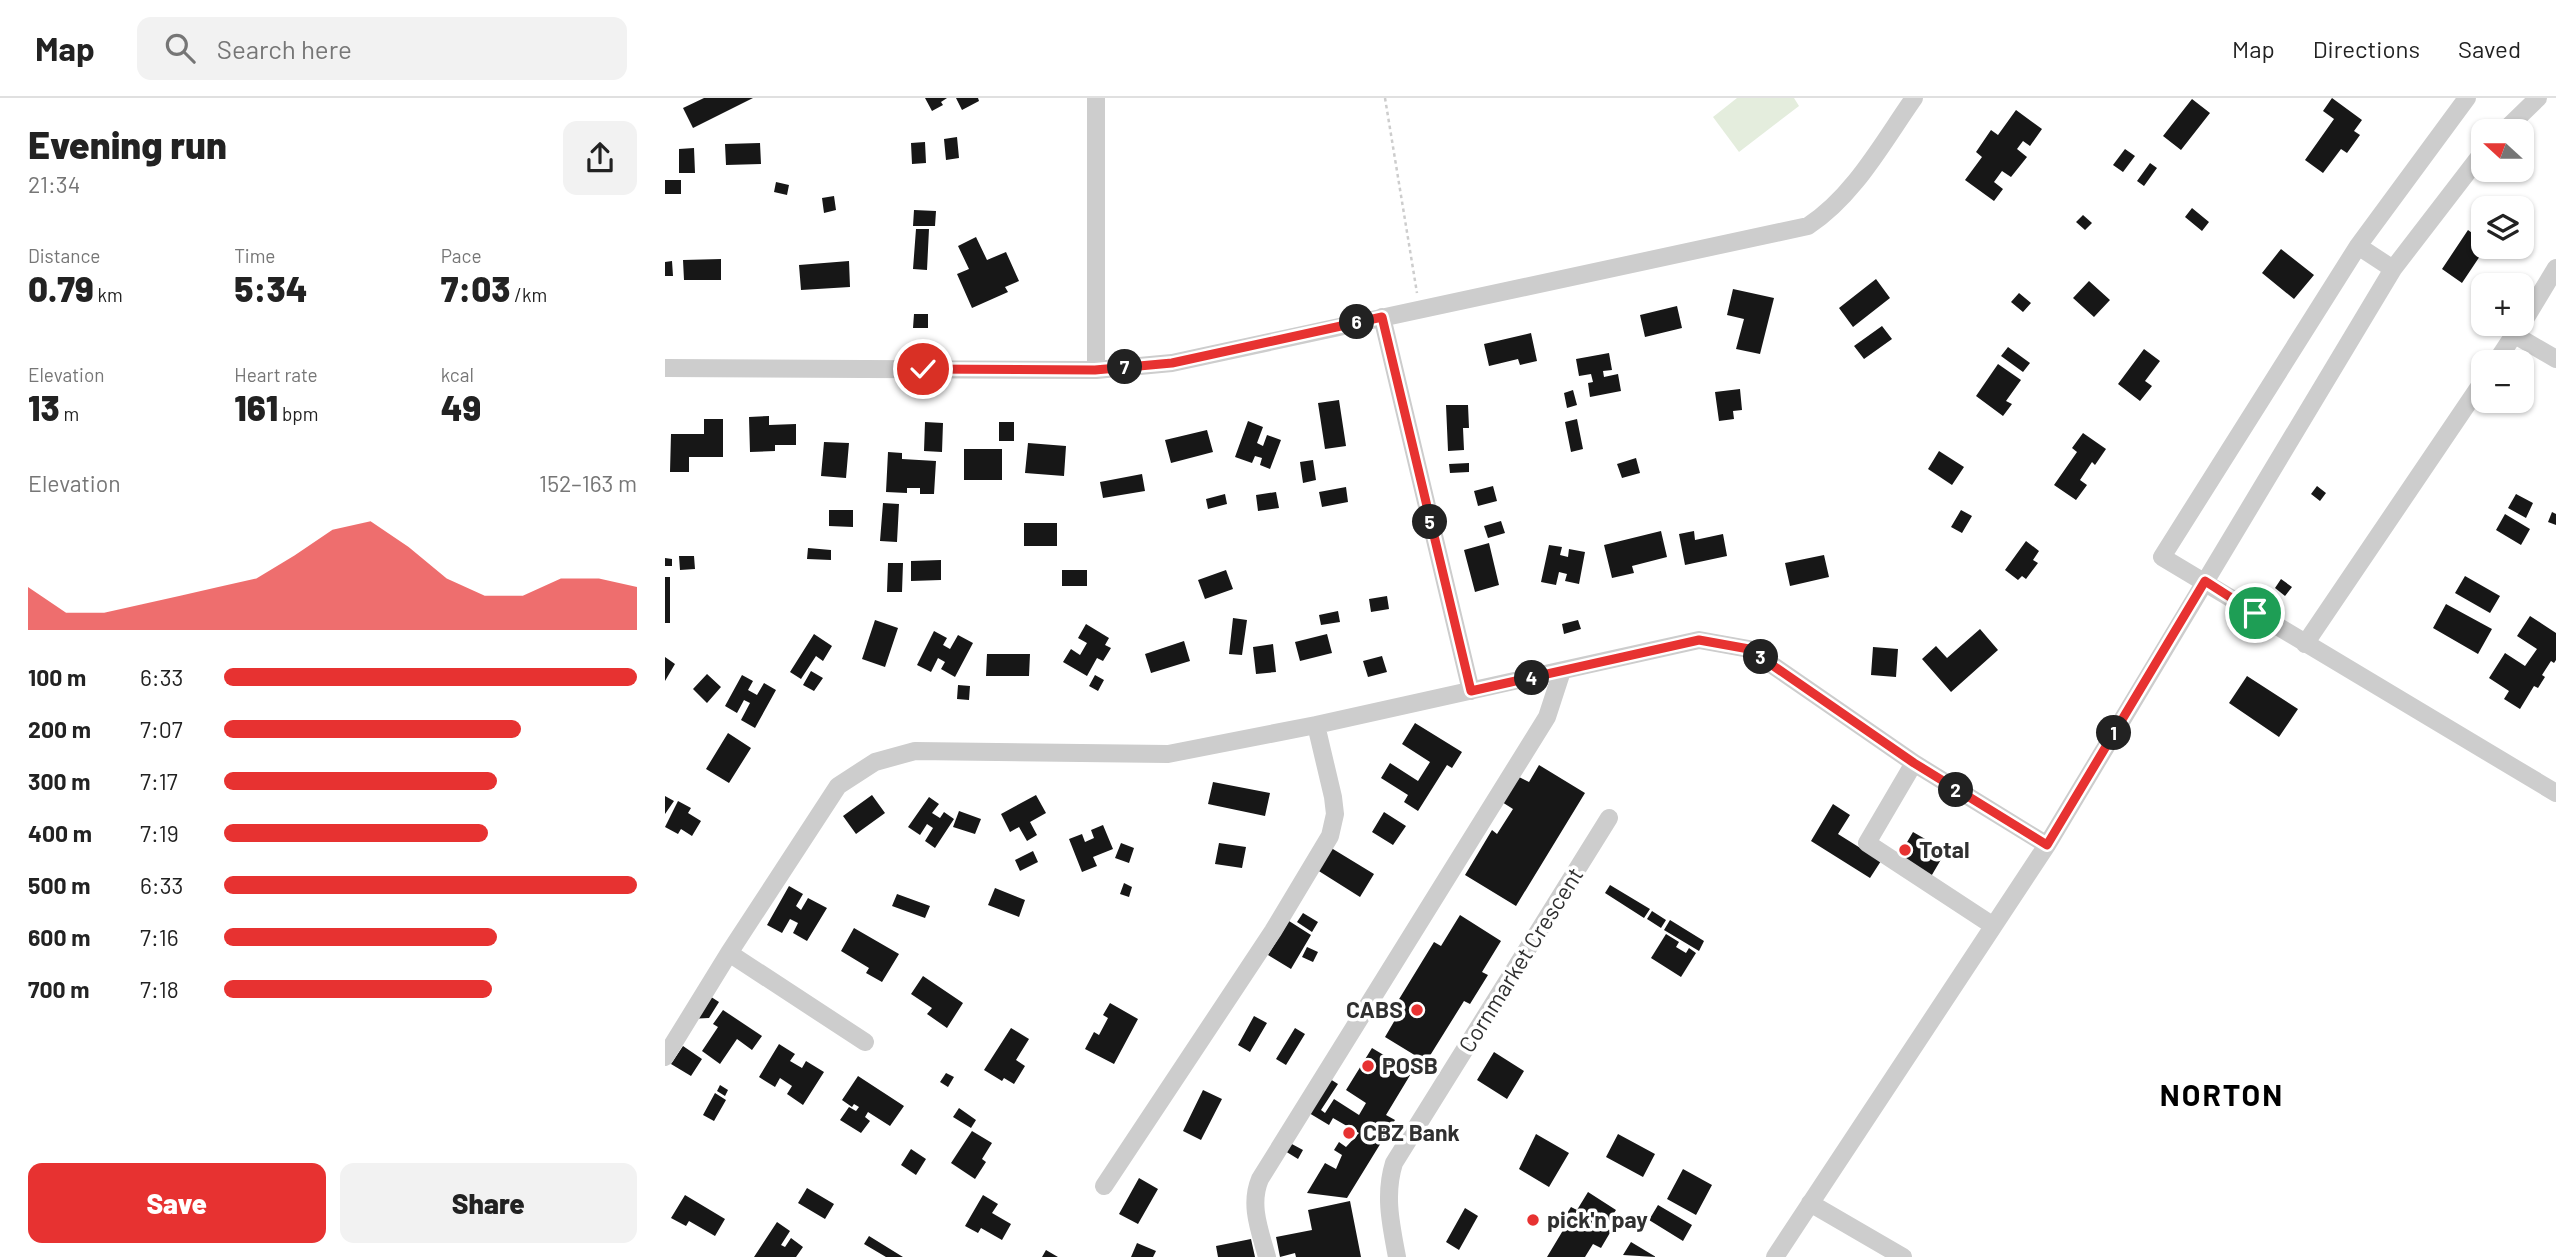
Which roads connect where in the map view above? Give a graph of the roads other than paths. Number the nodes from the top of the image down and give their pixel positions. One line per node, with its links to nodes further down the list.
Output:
1 (1096, 98): 15 (street)
2 (1915, 98): 11 (street)
3 (2467, 98): 7 (street)
4 (2538, 98): 5 (street)
5 (2516, 119)
6 (2471, 168): 9 (street)
7 (2358, 246): 9 (street); 17 (street)
8 (2556, 268): 10 (street)
9 (2393, 270): 17 (street)
10 (2534, 304)
11 (1382, 317): 15 (street); 20 (street)
12 (2530, 336): 13 (street)
13 (2556, 359)
14 (665, 368): 15 (street)
15 (1095, 370)
16 (2471, 399): 18 (street)
17 (2205, 581): 18 (street); 25 (street)
18 (2305, 644): 23 (street)
19 (1562, 671): 20 (street); 22 (street); 32 (street)
20 (1471, 691): 21 (street)
21 (1316, 725): 27 (street); 30 (street)
22 (1914, 763): 25 (street); 26 (street)
23 (2556, 793)
24 (1609, 818): 33 (street, Cornmarket Crescent)
25 (2047, 845): 26 (street)
26 (1992, 925): 31 (street)
27 (729, 953): 28 (street); 29 (street)
28 (865, 1042)
29 (665, 1057)
30 (1104, 1186)
31 (1811, 1203): 34 (street); 35 (street)
32 (1267, 1257)
33 (1397, 1257)
34 (1775, 1257)
35 (1903, 1257)

